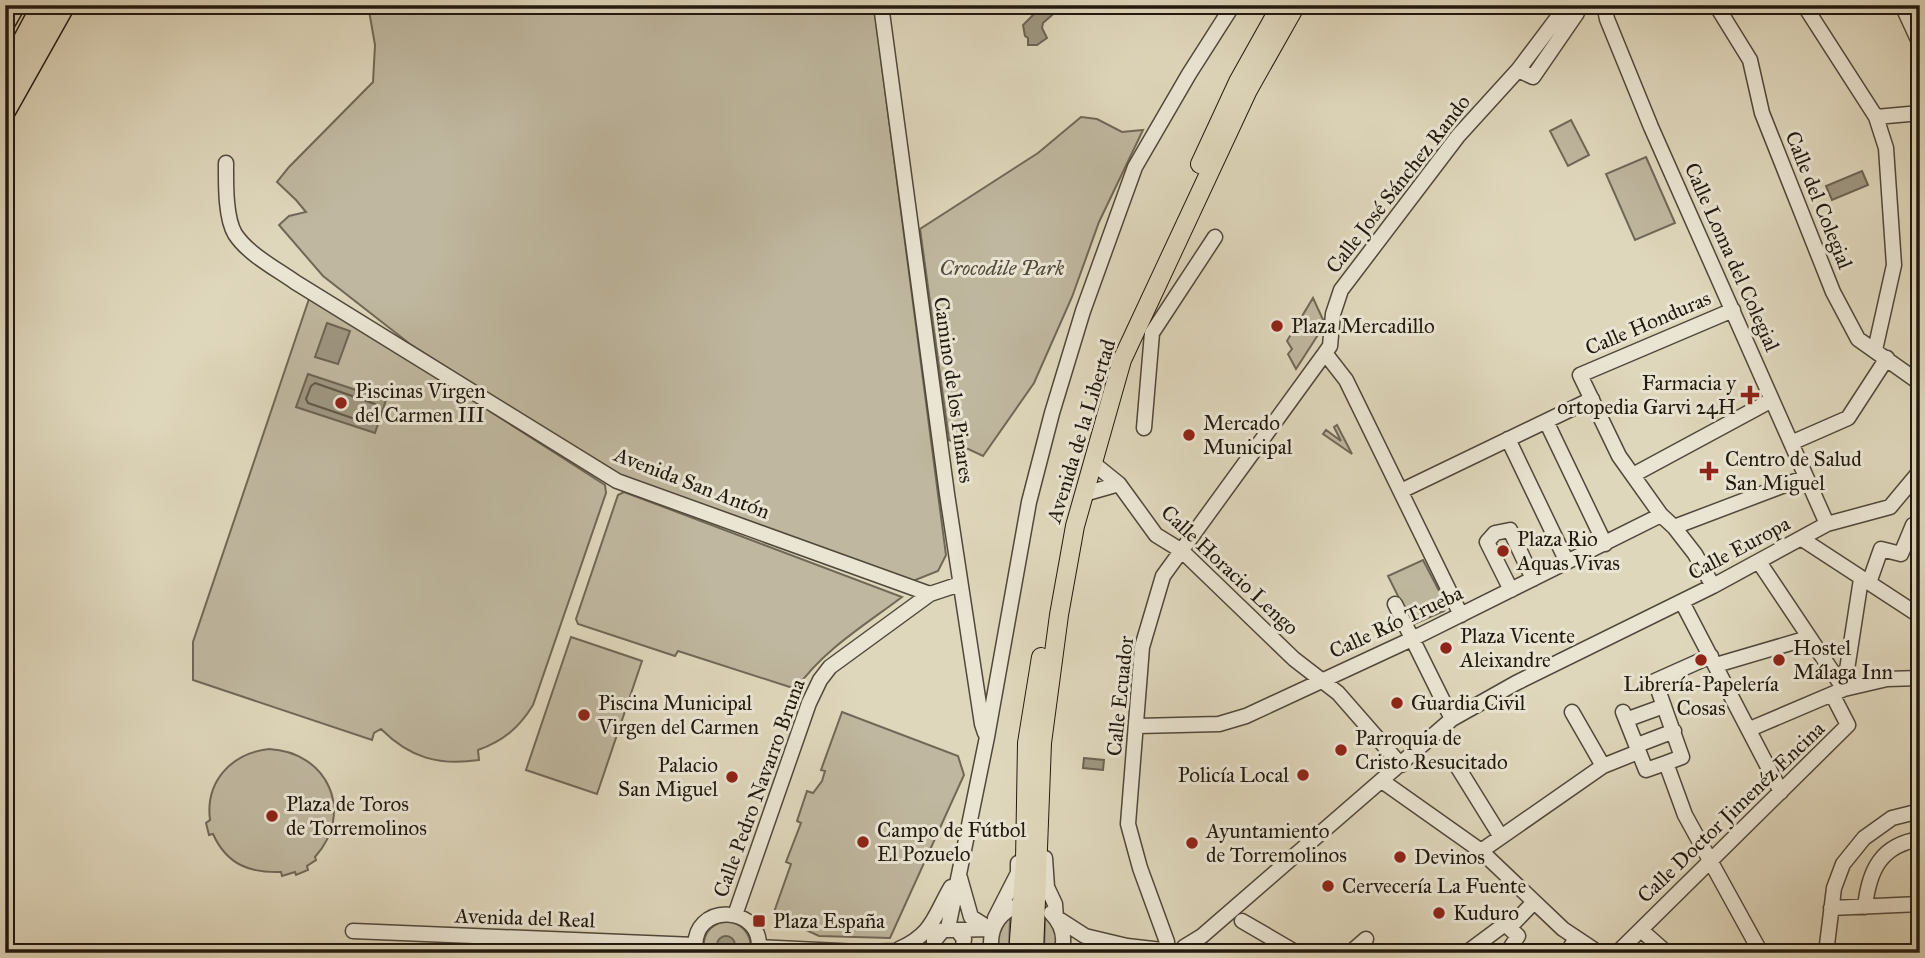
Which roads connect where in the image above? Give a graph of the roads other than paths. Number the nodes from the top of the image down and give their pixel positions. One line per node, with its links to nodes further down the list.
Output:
1 (14, 5): 13 (highway)
2 (43, 5): 15 (highway)
3 (64, 5): 16 (highway)
4 (881, 5): 50 (street, Camino de los Pinares)
5 (1233, 5): 70 (street)
6 (1281, 5): 80 (main road, Avenida de la Libertad)
7 (1296, 5): 32 (main road, Avenida de la Libertad)
8 (1604, 5): 21 (street, Calle Loma del Colegial)
9 (1716, 5): 24 (street, Calle del Colegial)
10 (1804, 5): 18 (street)
11 (1902, 5): 14 (street)
12 (1572, 9): 22 (street, Calle José Sánchez Rando)
13 (5, 21)
14 (1920, 44)
15 (5, 76)
16 (5, 110)
17 (1920, 113): 18 (street)
18 (1876, 117): 24 (street)
19 (226, 163): 53 (street, Avenida San Antón)
20 (1215, 237): 29 (street)
21 (1732, 310): 26 (street, Calle Honduras); 27 (street, Calle Loma del Colegial)
22 (1332, 335): 23 (street, Calle Ecuador)
23 (1325, 353): 37 (street); 45 (street, Calle Ecuador)
24 (1881, 354): 25 (street, Calle del Colegial); 31 (street)
25 (1920, 383)
26 (1592, 399): 28 (street); 34 (street)
27 (1772, 400): 31 (street, Calle Loma del Colegial); 34 (street)
28 (1546, 421): 30 (street); 44 (street)
29 (1144, 428)
30 (1508, 439): 37 (street); 46 (street)
31 (1791, 443): 35 (street, Calle Loma del Colegial)
32 (1093, 463): 36 (street, Calle Horacio Lengo); 38 (main road, Avenida de la Libertad)
33 (1920, 471): 40 (street, Calle Europa)
34 (1633, 475): 39 (street)
35 (1806, 477): 40 (street, Calle Loma del Colegial); 41 (street)
36 (1119, 484): 38 (street); 45 (street, Calle Horacio Lengo)
37 (1401, 492): 56 (street)
38 (1084, 494): 71 (main road, Avenida de la Libertad)
39 (1661, 515): 41 (street); 44 (street, Calle Río Trueba)
40 (1827, 524): 43 (street, Calle Europa)
41 (1674, 527): 51 (street)
42 (1920, 530): 49 (street)
43 (1802, 539): 47 (street, Calle Europa); 49 (street)
44 (1605, 544): 46 (street, Calle Río Trueba)
45 (1182, 551): 62 (street, Calle Horacio Lengo); 67 (street, Calle Ecuador)
46 (1567, 562): 48 (street, Calle Río Trueba)
47 (1759, 562): 51 (street, Calle Europa); 58 (street)
48 (1533, 579): 52 (street, Calle Río Trueba); 52 (street)
49 (1865, 581): 57 (street); 63 (street)
50 (960, 584): 53 (street, Calle Pedro Navarro Bruna); 70 (street, Camino de los Pinares)
51 (1713, 586): 54 (street, Calle Europa)
52 (1511, 590): 56 (street, Calle Río Trueba)
53 (930, 594): 92 (street, Calle Pedro Navarro Bruna)
54 (1682, 602): 60 (street); 66 (street, Calle Europa)
55 (1395, 604): 59 (street)
56 (1461, 615): 59 (street, Calle Río Trueba)
57 (1920, 616)
58 (1808, 638): 60 (street); 63 (street)
59 (1412, 639): 62 (street, Calle Río Trueba); 66 (street)
60 (1714, 660): 64 (street); 68 (street)
61 (1920, 678): 63 (street)
62 (1321, 680): 67 (street, Calle Río Trueba); 74 (street, Calle Horacio Lengo)
63 (1838, 692): 68 (street); 78 (street, Calle Doctor Jimenéz Encina)
64 (1664, 706): 69 (street); 72 (street)
65 (1572, 712): 76 (street)
66 (1452, 719): 74 (street, Calle Europa)
67 (1138, 726): 104 (street, Calle Ecuador)
68 (1750, 729): 78 (street)
69 (1674, 731): 72 (street); 73 (street)
70 (987, 737): 85 (street)
71 (1042, 743): 88 (main road, Avenida de la Libertad); 91 (street)
72 (1639, 748): 73 (street); 76 (street)
73 (1666, 764): 84 (street)
74 (1401, 765): 77 (street, Calle Europa)
75 (1457, 766): 81 (street)
76 (1603, 766): 81 (street)
77 (1382, 781): 83 (street); 108 (street, Calle Europa)
78 (1781, 792): 84 (street, Calle Doctor Jimenéz Encina)
79 (1920, 811): 90 (street)
80 (1025, 825): 88 (main road, Avenida de la Libertad); 96 (street)
81 (1501, 837): 83 (street)
82 (1920, 839): 89 (street)
83 (1481, 851): 86 (street)
84 (1711, 859): 97 (street, Calle Doctor Jimenéz Encina); 125 (street)
85 (958, 873): 95 (street); 96 (street); 109 (street)
86 (1533, 903): 94 (street); 99 (street)
87 (1920, 904): 89 (street)
88 (1028, 905): 91 (street); 96 (street); 113 (main road, Avenida de la Libertad); 114 (main road)
89 (1865, 907): 90 (street)
90 (1831, 908): 126 (street)
91 (1055, 911): 102 (street); 115 (street)
92 (735, 915): 106 (street); 107 (street)
93 (1242, 921): 117 (street)
94 (1510, 928): 119 (street); 120 (street)
95 (952, 929): 96 (street); 110 (street); 111 (street)
96 (992, 929): 112 (street)
97 (1641, 930): 123 (street, Calle Doctor Jimenéz Encina); 124 (street)
98 (353, 931): 101 (street, Avenida del Real)
99 (1576, 938): 121 (street); 122 (street)
100 (1366, 939): 118 (street)
101 (496, 945): 103 (street, Avenida del Real)
102 (1127, 946): 104 (street); 116 (street)
103 (599, 947): 105 (street, Avenida del Real)
104 (1164, 948): 108 (street)
105 (669, 949): 106 (street, Avenida del Real)
106 (696, 949)
107 (758, 950): 109 (street)
108 (1184, 950)
109 (895, 951): 110 (street)
110 (936, 952)
111 (962, 953)
112 (992, 953)
113 (1018, 953)
114 (1034, 953)
115 (1061, 953)
116 (1094, 953)
117 (1297, 953)
118 (1350, 953)
119 (1466, 953)
120 (1507, 953)
121 (1567, 953)
122 (1599, 953)
123 (1618, 953)
124 (1667, 953)
125 (1761, 953)
126 (1826, 953)

